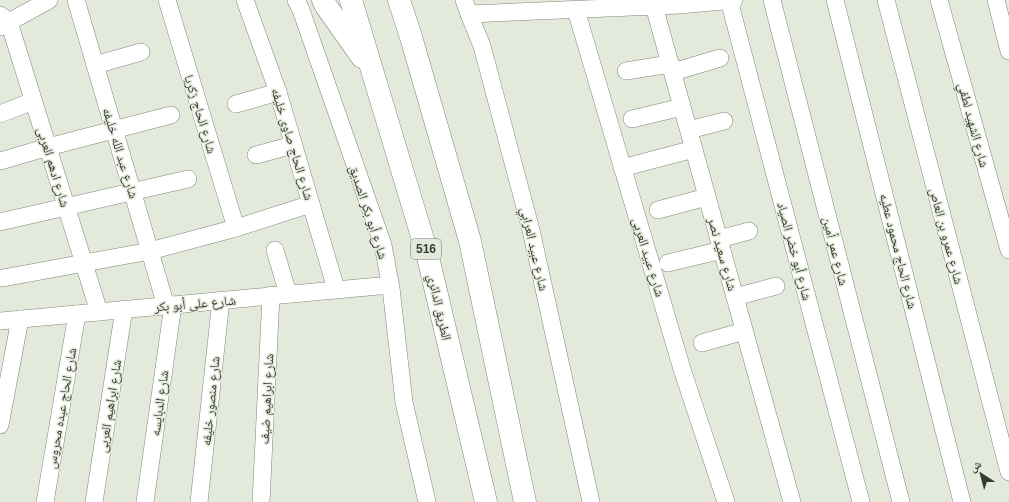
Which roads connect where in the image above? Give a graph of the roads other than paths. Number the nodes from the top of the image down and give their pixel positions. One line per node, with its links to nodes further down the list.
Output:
1 (49, 0): 19 (street)
2 (76, 0): 23 (street, شارع عبد الله خليفه)
3 (166, 0): 50 (street, شارع الحاج زكريا)
4 (246, 0): 27 (street, شارع الحاج صاوى خليفه)
5 (296, 0): 59 (street, شارع أبو بكر الصديق)
6 (323, 0): 26 (highway)
7 (351, 0): 26 (highway, الطريق الدائري / 516)
8 (399, 0): 83 (highway)
9 (731, 0): 15 (street); 87 (street, شارع أبو خضر الصياد)
10 (772, 0): 88 (street, شارع عمر أمين)
11 (835, 0): 89 (street, شارع الحاج محمود عطيه)
12 (886, 0): 75 (street, شارع عمرو بن العاص)
13 (939, 0): 54 (street, شارع الشهيد لطفي)
14 (996, 0): 20 (street)
15 (677, 3): 17 (street)
16 (582, 6): 17 (street); 18 (street); 42 (street, شارع عبيد العربى)
17 (654, 6): 24 (street, شارع سعيد نصر)
18 (466, 7): 84 (street, شارع عبيد العرابي)
19 (3, 21): 28 (street, شارع ادهم العربى)
20 (1009, 51)
21 (141, 52): 23 (street)
22 (720, 58): 24 (street)
23 (95, 65): 35 (street, شارع عبد الله خليفه)
24 (671, 68): 25 (street); 30 (street, شارع سعيد نصر)
25 (626, 71)
26 (373, 74): 82 (highway, الطريق الدائري / 516)
27 (278, 92): 29 (street); 37 (street, شارع الحاج صاوى خليفه)
28 (33, 101): 31 (street); 38 (street, شارع ادهم العربى)
29 (236, 104)
30 (682, 107): 33 (street); 36 (street, شارع سعيد نصر)
31 (0, 114)
32 (171, 115): 35 (street)
33 (632, 119)
34 (724, 121): 36 (street)
35 (114, 130): 38 (street); 44 (street, شارع عبد الله خليفه)
36 (689, 130): 39 (street, شارع سعيد نصر)
37 (293, 145): 40 (street); 46 (street, شارع الحاج صاوى خليفه)
38 (48, 147): 41 (street); 47 (street, شارع ادهم العربى)
39 (694, 149): 42 (street); 45 (street, شارع سعيد نصر)
40 (256, 155)
41 (0, 161)
42 (622, 168): 85 (street, شارع عبيد العربى)
43 (188, 179): 44 (street)
44 (133, 192): 47 (street); 55 (street, شارع عبد الله خليفه)
45 (707, 197): 48 (street); 52 (street, شارع سعيد نصر)
46 (311, 204): 50 (street); 61 (street, شارع الحاج صاوى خليفه)
47 (67, 207): 49 (street); 56 (street, شارع ادهم العربى)
48 (658, 210)
49 (0, 222)
50 (236, 228): 55 (street)
51 (749, 231): 52 (street)
52 (720, 244): 57 (street); 64 (street, شارع سعيد نصر)
53 (275, 250): 62 (street)
54 (1009, 250)
55 (150, 252): 56 (street); 66 (street, شارع عبد الله خليفه)
56 (84, 264): 58 (street); 68 (street, شارع ادهم العربى)
57 (668, 264)
58 (3, 278)
59 (390, 285): 61 (street, شارع على أبو بكر); 81 (street, شارع أبو بكر الصديق)
60 (776, 286): 64 (street)
61 (336, 289): 62 (street, شارع على أبو بكر)
62 (288, 294): 63 (street, شارع على أبو بكر)
63 (271, 295): 65 (street, شارع على أبو بكر); 80 (street, شارع ابراهيم ضيف)
64 (735, 297): 72 (street, شارع سعيد نصر)
65 (221, 300): 66 (street, شارع على أبو بكر); 79 (street, شارع منصور خليفه)
66 (170, 305): 67 (street, شارع على أبو بكر); 78 (street, شارع الدبايسه)
67 (124, 309): 68 (street, شارع على أبو بكر); 77 (street, شارع ابراهيم العربى)
68 (99, 312): 69 (street, شارع على أبو بكر)
69 (77, 314): 70 (street, شارع على أبو بكر); 76 (street, شارع الحاج عبده محروس)
70 (20, 319): 71 (street, شارع على أبو بكر); 74 (street)
71 (0, 321)
72 (744, 331): 73 (street); 86 (street, شارع سعيد نصر)
73 (702, 343)
74 (0, 424)
75 (1009, 472)
76 (45, 502)
77 (94, 502)
78 (145, 502)
79 (199, 502)
80 (261, 502)
81 (426, 502)
82 (486, 502)
83 (525, 502)
84 (591, 502)
85 (726, 502)
86 (792, 502)
87 (861, 502)
88 (901, 502)
89 (962, 502)

